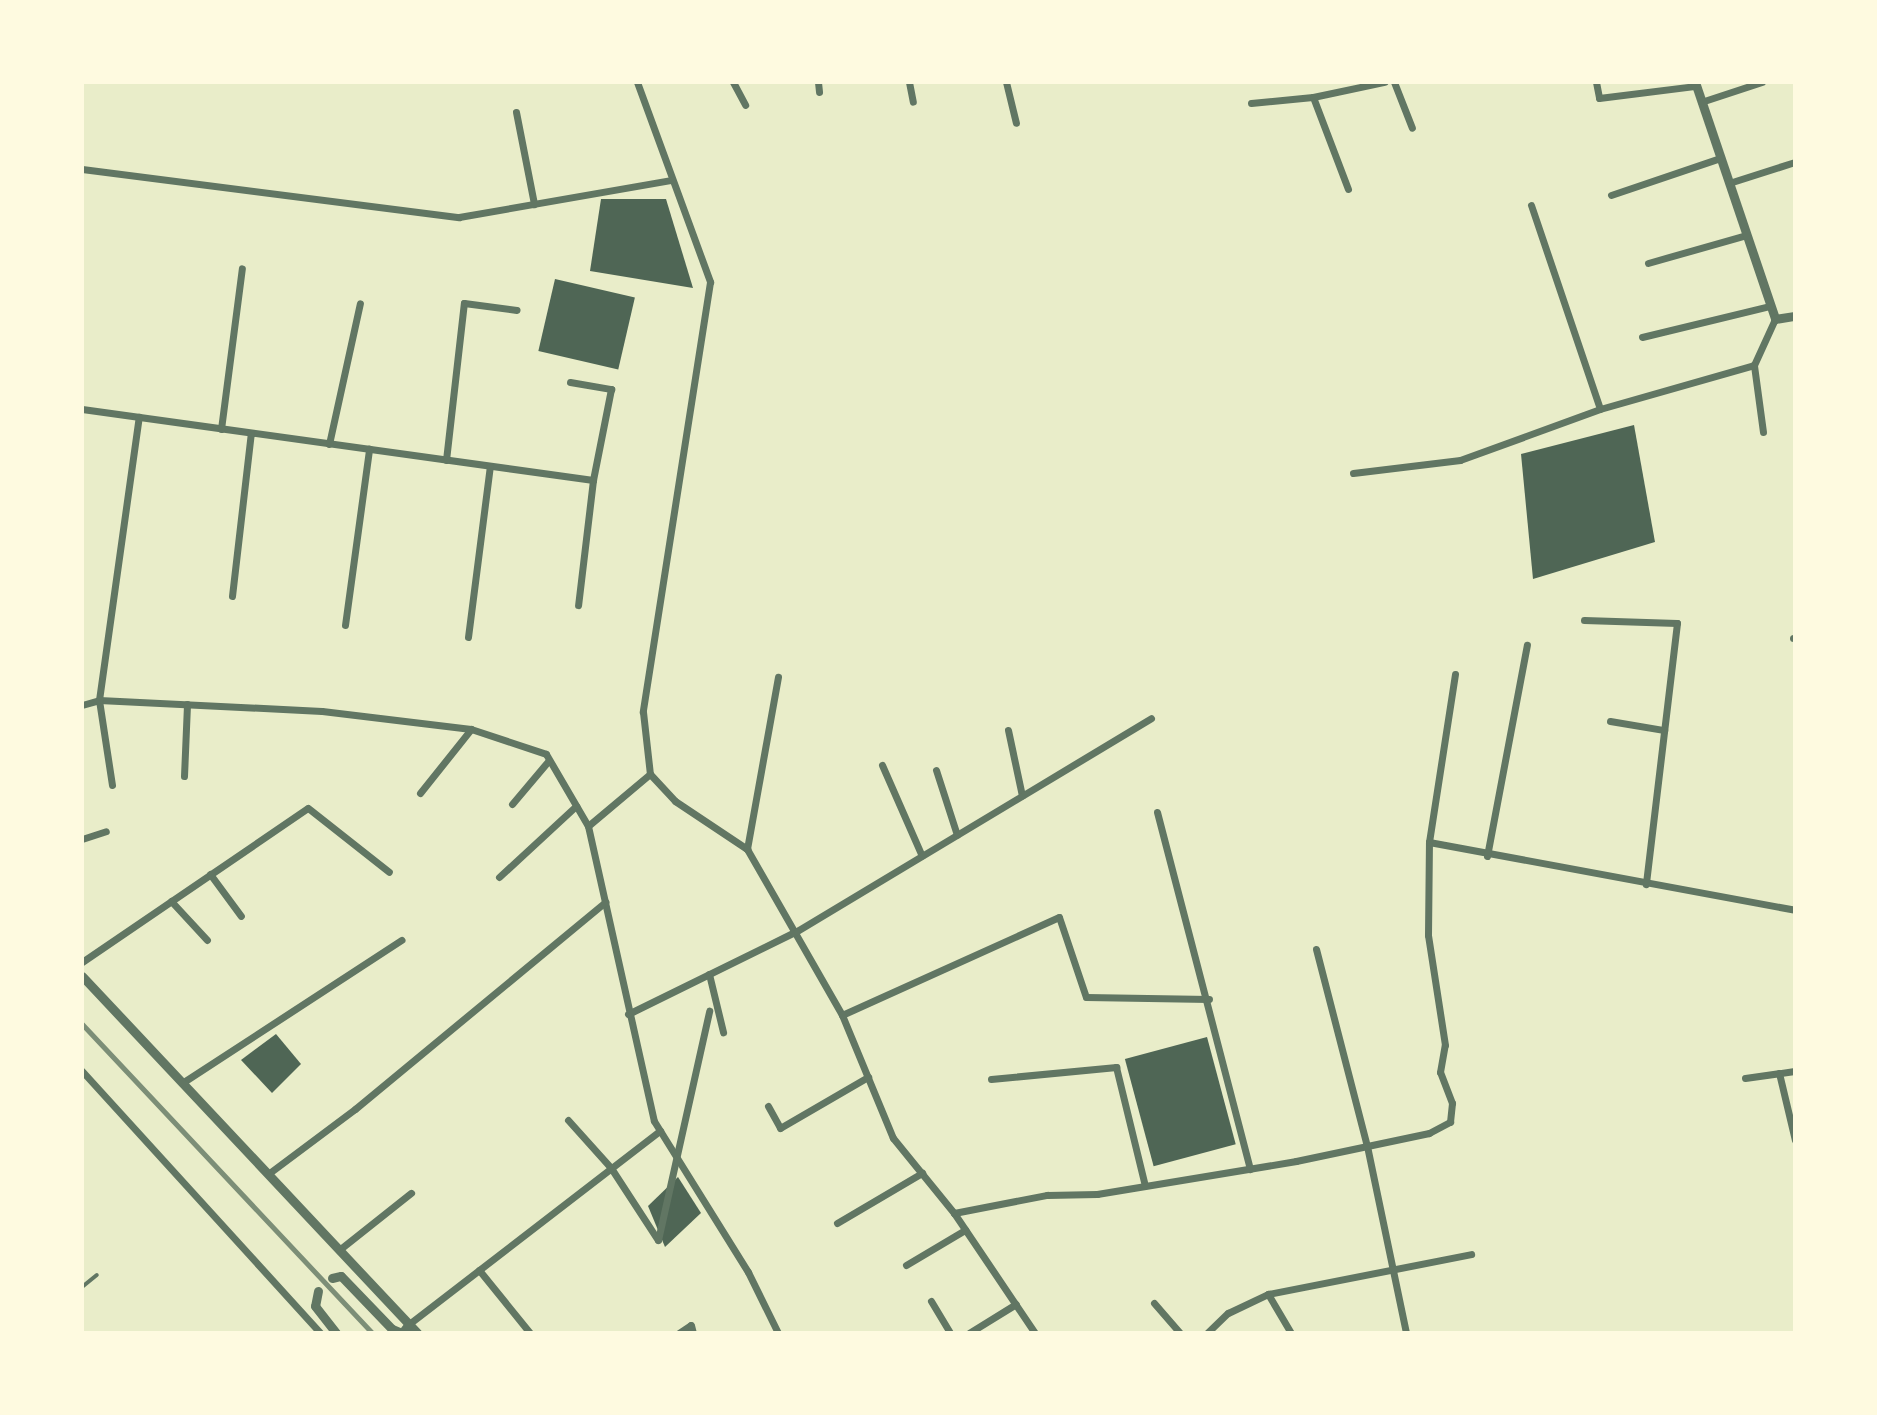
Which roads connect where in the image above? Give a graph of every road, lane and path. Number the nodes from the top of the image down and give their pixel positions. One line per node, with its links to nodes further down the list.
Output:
1 (637, 82): 23 (street)
2 (733, 82): 16 (street)
3 (818, 82): 11 (street)
4 (909, 82): 13 (street)
5 (1006, 82): 18 (street)
6 (1384, 82): 12 (street)
7 (1394, 82): 19 (street)
8 (1596, 82): 10 (street)
9 (1762, 82): 14 (street)
10 (1695, 84): 14 (street)
11 (819, 92)
12 (1313, 97): 15 (street); 25 (street)
13 (913, 102)
14 (1701, 102): 20 (street)
15 (1251, 103)
16 (745, 105)
17 (516, 112): 27 (street)
18 (1016, 123)
19 (1412, 128)
20 (1720, 158): 24 (street); 26 (street)
21 (1795, 162): 24 (street)
22 (82, 169): 27 (street)
23 (672, 180): 27 (street); 71 (street)
24 (1729, 183): 29 (street)
25 (1348, 189)
26 (1611, 195)
27 (534, 204)
28 (1531, 205): 41 (street)
29 (1746, 235): 30 (street); 33 (street)
30 (1648, 263)
31 (242, 268): 43 (street)
32 (360, 303): 46 (street)
33 (1770, 306): 36 (street); 37 (street)
34 (517, 310): 48 (street)
35 (1795, 316): 36 (street)
36 (1775, 319): 38 (street)
37 (1642, 337)
38 (1754, 365): 41 (street); 44 (street)
39 (570, 382): 51 (street)
40 (82, 409): 42 (street)
41 (1600, 409): 50 (street)
42 (139, 417): 43 (street); 60 (street)
43 (221, 429): 45 (street)
44 (1763, 432)
45 (251, 433): 46 (street); 52 (street)
46 (329, 444): 47 (street)
47 (369, 449): 48 (street); 55 (street)
48 (446, 460): 49 (street)
49 (490, 466): 51 (street); 56 (street)
50 (1353, 473)
51 (593, 480): 53 (street)
52 (232, 596)
53 (578, 605)
54 (1584, 620): 67 (street)
55 (345, 625)
56 (468, 637)
57 (1527, 645): 86 (street)
58 (1455, 674): 83 (street)
59 (778, 677): 84 (street)
60 (99, 700): 61 (street); 62 (street); 73 (street)
61 (187, 704): 65 (street); 72 (street)
62 (82, 705)
63 (1151, 718): 75 (street)
64 (1610, 721): 67 (street)
65 (471, 729): 68 (street); 74 (street)
66 (1008, 730): 75 (street)
67 (1664, 730): 90 (street)
68 (549, 760): 76 (street); 77 (street)
69 (882, 765): 85 (street)
70 (936, 770): 81 (street)
71 (650, 774): 79 (street); 84 (street)
72 (184, 776)
73 (112, 785)
74 (420, 793)
75 (1022, 796): 81 (street)
76 (512, 804)
77 (576, 806): 79 (street); 89 (street)
78 (1157, 812): 102 (street)
79 (588, 826): 92 (street)
80 (106, 831): 82 (street)
81 (957, 835): 85 (street)
82 (82, 839)
83 (1429, 842): 86 (street); 118 (street)
84 (747, 849): 95 (street)
85 (922, 856): 95 (street)
86 (1487, 856): 90 (street)
87 (389, 872): 88 (street)
88 (210, 874): 91 (street); 94 (street)
89 (499, 877)
90 (1646, 884): 93 (street)
91 (171, 901): 96 (street); 99 (street)
92 (605, 902): 104 (street); 122 (street)
93 (1795, 910)
94 (241, 916)
95 (797, 931): 100 (street); 105 (street)
96 (207, 940)
97 (401, 940): 113 (street)
98 (1316, 949): 118 (street)
99 (82, 962)
100 (709, 974): 104 (street); 106 (street)
101 (82, 976): 113 (street)
102 (1209, 999): 105 (street); 120 (street)
103 (709, 1011): 119 (street)
104 (628, 1014): 116 (street)
105 (842, 1015): 110 (street)
106 (723, 1032)
107 (82, 1071): 142 (street)
108 (1795, 1071): 109 (street)
109 (1779, 1073): 111 (street); 117 (street)
110 (868, 1077): 114 (street); 121 (street)
111 (1745, 1078)
112 (991, 1079): 123 (street)
113 (182, 1083): 122 (street)
114 (768, 1106)
115 (568, 1120): 119 (street)
116 (660, 1131): 119 (street); 148 (street)
117 (1795, 1140)
118 (1367, 1146): 120 (street); 131 (street)
119 (611, 1168): 132 (street)
120 (1250, 1169): 123 (street)
121 (922, 1173): 125 (street); 126 (street)
122 (268, 1174): 128 (street)
123 (1145, 1186): 125 (street)
124 (411, 1193): 128 (street)
125 (954, 1213): 127 (street)
126 (837, 1223)
127 (965, 1230): 130 (street); 140 (street)
128 (339, 1250): 141 (street)
129 (1471, 1254): 131 (street)
130 (906, 1265)
131 (1395, 1269): 137 (street); 155 (street)
132 (479, 1270): 141 (street); 145 (street)
133 (97, 1275): 135 (lane)
134 (332, 1278): 141 (street)
135 (82, 1287)
136 (318, 1291): 143 (street)
137 (1268, 1294): 153 (street); 154 (street)
138 (931, 1301): 149 (street)
139 (1154, 1303): 152 (street)
140 (1016, 1304): 150 (street); 151 (street)
141 (409, 1324): 144 (street)
142 (320, 1333)
143 (336, 1333)
144 (417, 1333)
145 (530, 1333)
146 (679, 1333): 147 (street)
147 (693, 1333)
148 (778, 1333)
149 (950, 1333)
150 (969, 1333)
151 (1035, 1333)
152 (1180, 1333)
153 (1207, 1333)
154 (1291, 1333)
155 (1406, 1333)

